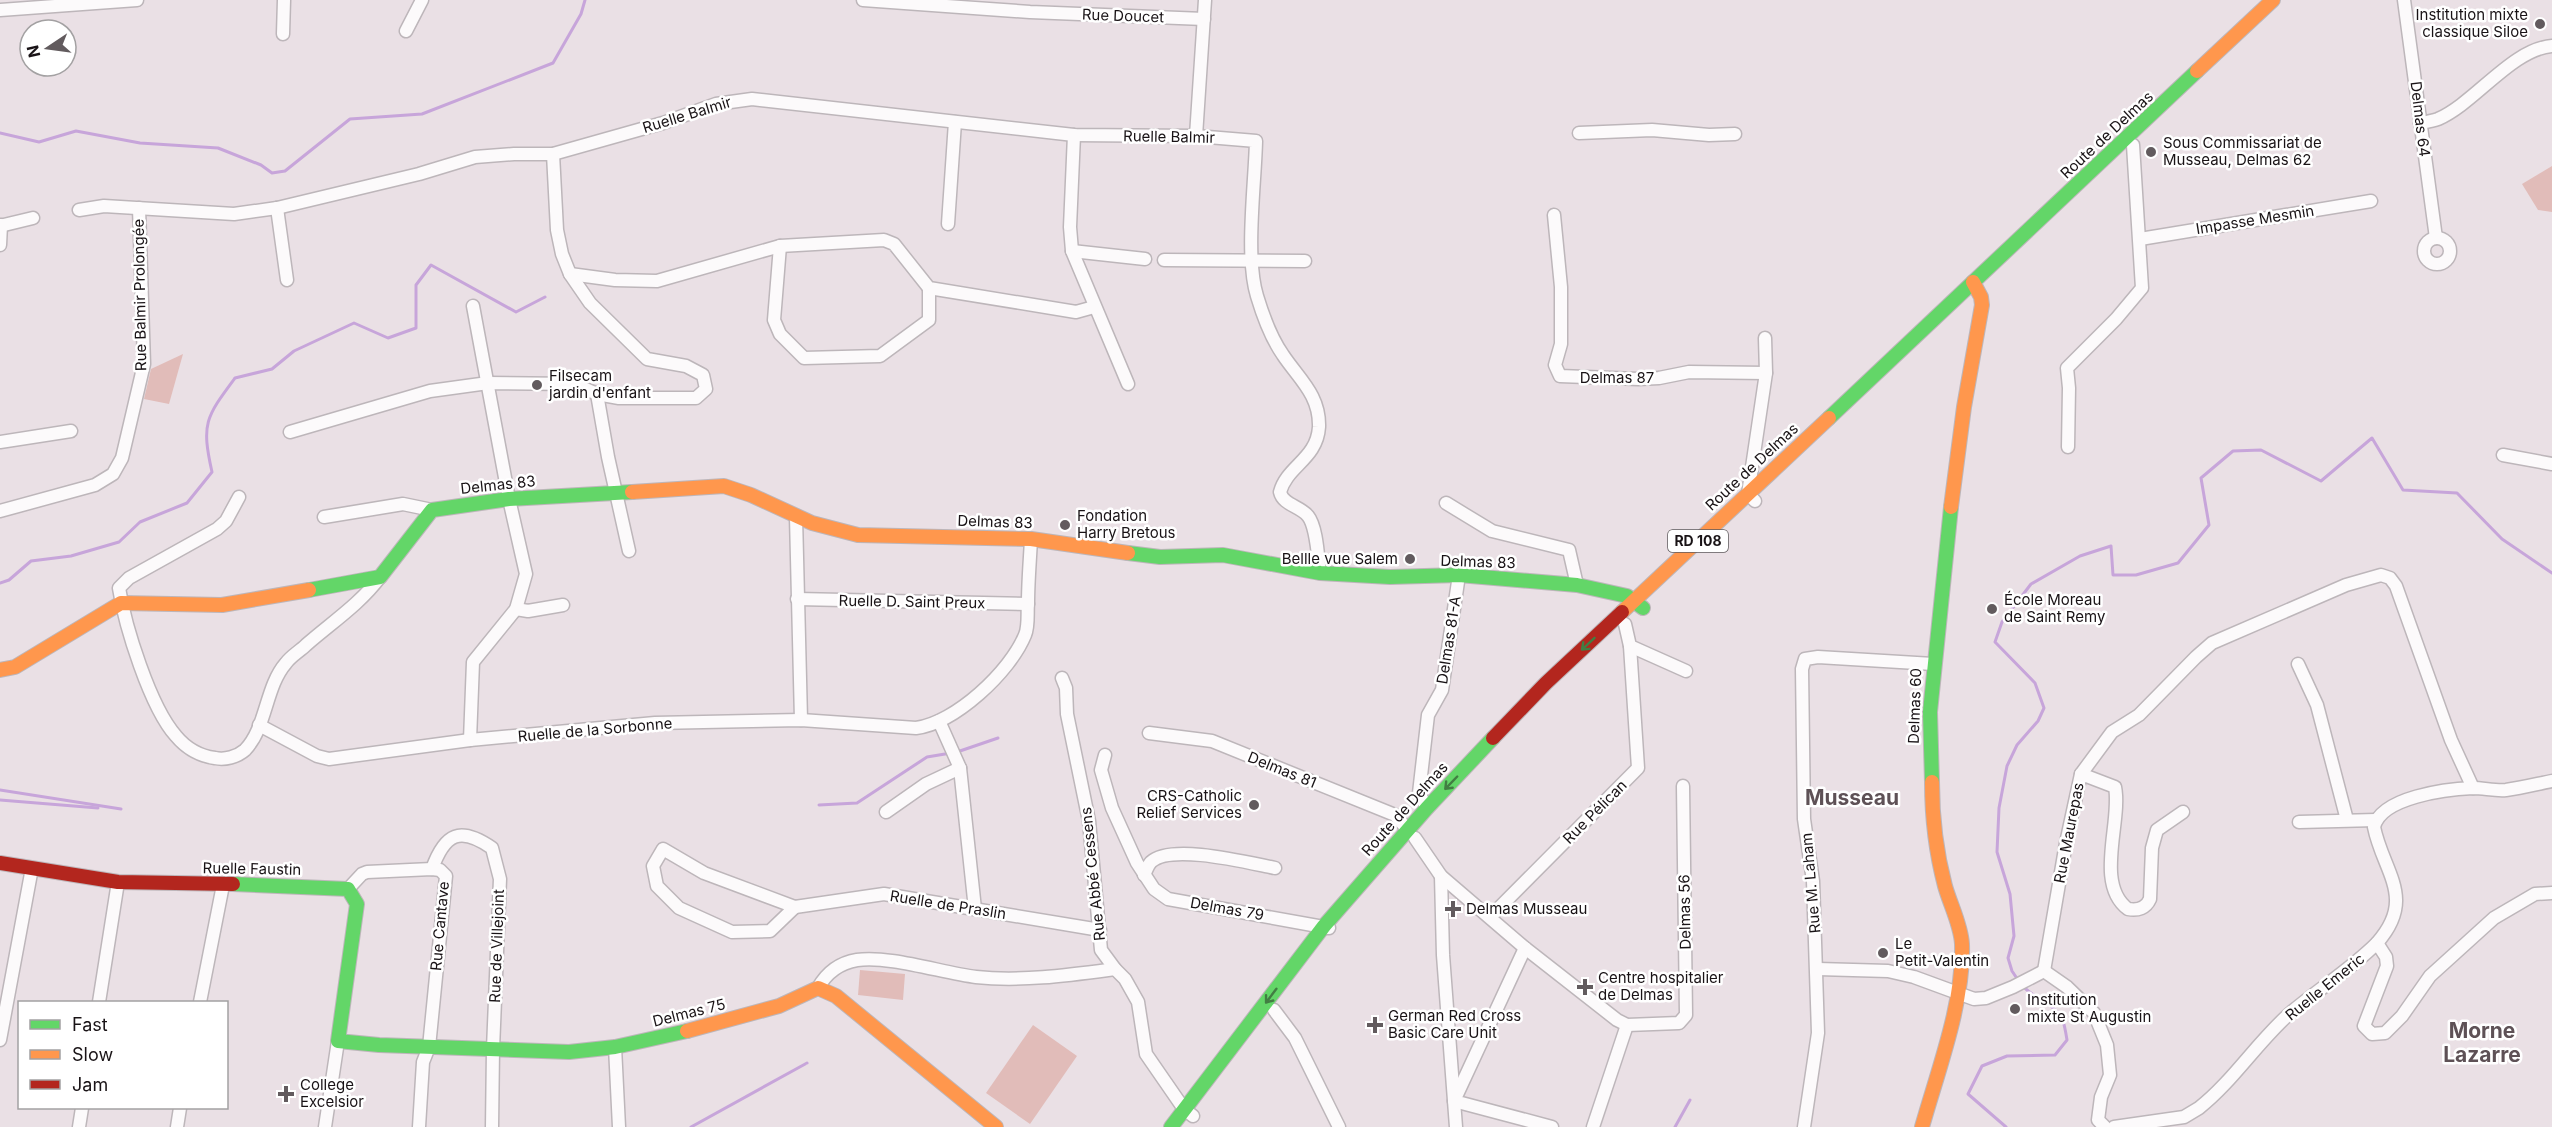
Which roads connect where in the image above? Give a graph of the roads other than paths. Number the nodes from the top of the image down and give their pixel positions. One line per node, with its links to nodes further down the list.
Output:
1 (137, 0): 10 (street)
2 (284, 0): 13 (street)
3 (422, 0): 12 (street)
4 (863, 0): 9 (street, Rue Doucet)
5 (1206, 0): 11 (street)
6 (2273, 0): 42 (street, Route de Delmas / RD 108)
7 (2286, 0): 21 (street, Route de Delmas / RD 108)
8 (2404, 0): 16 (street, Delmas 64)
9 (1030, 6): 11 (street, Rue Doucet)
10 (0, 10)
11 (1204, 19): 20 (street)
12 (406, 31)
13 (283, 34)
14 (2552, 46): 16 (street)
15 (955, 122): 19 (street, Ruelle Balmir); 22 (street, Ruelle Balmir); 29 (street)
16 (2420, 123): 31 (street, Delmas 64)
17 (1579, 133): 18 (street)
18 (1735, 134)
19 (1074, 135): 20 (street, Ruelle Balmir); 35 (street)
20 (1196, 136): 37 (street, Ruelle Balmir)
21 (2133, 146): 32 (street); 42 (street, Route de Delmas / RD 108)
22 (553, 154): 25 (street, Ruelle Balmir); 40 (street)
23 (2371, 201): 32 (street, Impasse Mesmin)
24 (139, 208): 25 (street, Ruelle Balmir); 26 (street, Ruelle Balmir); 63 (street, Rue Balmir Prolongée)
25 (277, 208): 41 (street)
26 (79, 210)
27 (1554, 215): 47 (street, Delmas 87)
28 (33, 218): 30 (street)
29 (948, 224)
30 (1, 226): 33 (street)
31 (2436, 238)
32 (2140, 239): 54 (street)
33 (0, 245)
34 (780, 246): 40 (street); 43 (street); 43 (street)
35 (1072, 251): 36 (street); 45 (street)
36 (1145, 259)
37 (1252, 259): 38 (street); 39 (street); 68 (street)
38 (1164, 260)
39 (1305, 261)
40 (570, 274): 50 (street)
41 (287, 280)
42 (1976, 286): 59 (street, Route de Delmas / RD 108); 80 (street, Delmas 60)
43 (929, 288): 45 (street)
44 (473, 306): 48 (street)
45 (1094, 307): 49 (street)
46 (1765, 338): 47 (street)
47 (1766, 373): 59 (street)
48 (488, 384): 50 (street); 52 (street); 60 (street)
49 (1128, 384)
50 (597, 394): 57 (street)
51 (71, 431): 53 (street)
52 (290, 432)
53 (0, 442)
54 (2068, 447)
55 (2502, 455): 56 (street)
56 (2552, 464)
57 (618, 493): 60 (street, Delmas 83); 64 (street, Delmas 83); 67 (street)
58 (239, 497): 73 (street)
59 (1751, 497): 76 (street, Route de Delmas / RD 108)
60 (508, 499): 62 (street, Delmas 83); 77 (street)
61 (1446, 503): 71 (street)
62 (432, 510): 65 (street); 70 (street)
63 (0, 511)
64 (796, 516): 66 (street, Delmas 83); 72 (street)
65 (324, 517)
66 (1031, 539): 68 (street, Delmas 83); 74 (street)
67 (629, 551)
68 (1320, 573): 69 (street, Delmas 83)
69 (1459, 574): 71 (street, Delmas 83); 96 (street, Delmas 81-A)
70 (380, 577): 73 (street); 87 (street)
71 (1577, 585): 76 (street, Delmas 83)
72 (796, 599): 74 (street, Ruelle D. Saint Preux); 85 (street)
73 (121, 603): 82 (street); 87 (street)
74 (1028, 604): 86 (street)
75 (563, 605): 77 (street)
76 (1639, 605): 78 (street, Route de Delmas / RD 108); 96 (street, Route de Delmas / RD 108, one-way to 96)
77 (516, 609): 89 (street)
78 (1625, 624): 79 (street, Rue Pélican); 102 (street, Route de Delmas / RD 108)
79 (1630, 646): 83 (street); 115 (street, Rue Pélican)
80 (1933, 664): 121 (street, Rue M. Laham); 124 (street, Delmas 60)
81 (2298, 664): 99 (street)
82 (0, 670)
83 (1686, 671)
84 (1062, 678): 117 (street, Rue Abbé Cessens)
85 (801, 720): 86 (street, Ruelle de la Sorbonne); 89 (street, Ruelle de la Sorbonne)
86 (939, 721): 91 (street)
87 (260, 725): 89 (street, Ruelle de la Sorbonne)
88 (1149, 733): 102 (street, Delmas 81)
89 (470, 740)
90 (1105, 756): 107 (street, Delmas 79)
91 (960, 768): 97 (street); 114 (street)
92 (2081, 774): 95 (street, Rue Maurepas); 98 (street); 122 (street, Rue Maurepas)
93 (2552, 781): 95 (street)
94 (1683, 786): 128 (street, Delmas 56)
95 (2473, 788): 100 (street)
96 (1427, 808): 102 (street, Route de Delmas / RD 108)
97 (886, 812)
98 (2184, 812)
99 (2347, 820): 100 (street); 101 (street)
100 (2376, 820): 118 (street)
101 (2299, 822)
102 (1411, 834): 108 (street); 116 (street, Route de Delmas / RD 108)
103 (0, 863): 104 (street, Ruelle Faustin)
104 (32, 868): 109 (street, Ruelle Faustin); 129 (street)
105 (1275, 868): 107 (street)
106 (432, 869): 111 (street, Rue Cantave); 131 (street, Rue Cantave); 133 (street, Rue de Villejoint)
107 (1144, 875): 116 (street, Delmas 79)
108 (1441, 876): 115 (street); 134 (street)
109 (118, 882): 110 (street, Ruelle Faustin); 125 (street)
110 (223, 885): 111 (street, Ruelle Faustin); 126 (street)
111 (348, 889): 130 (street)
112 (2552, 893): 118 (street, Ruelle Emeric)
113 (795, 907): 113 (street); 114 (street, Ruelle de Praslin)
114 (975, 909): 117 (street, Ruelle de Praslin)
115 (1491, 916): 119 (street)
116 (1329, 927): 127 (street, Route de Delmas / RD 108); 137 (street, Route de Delmas / RD 108, one-way to 137)
117 (1100, 930): 120 (street, Rue Abbé Cessens)
118 (2377, 943): 153 (street, Ruelle Emeric)
119 (1526, 948): 128 (street); 134 (street)
120 (1115, 969): 123 (street); 137 (street, Rue Abbé Cessens)
121 (1818, 969): 124 (street); 150 (street, Rue M. Laham)
122 (2044, 971): 124 (street); 152 (street)
123 (818, 988): 132 (street, Delmas 75); 138 (street)
124 (1956, 993): 151 (street, Delmas 60)
125 (99, 1001)
126 (200, 1001)
127 (1274, 1010): 137 (street, Route de Delmas / RD 108); 146 (street)
128 (1627, 1025): 149 (street)
129 (0, 1040)
130 (338, 1041): 131 (street, Delmas 75); 141 (street)
131 (429, 1047): 133 (street, Delmas 75); 142 (street)
132 (615, 1047): 133 (street, Delmas 75); 144 (street)
133 (493, 1049): 143 (street, Rue de Villejoint)
134 (1455, 1101): 147 (street); 148 (street)
135 (82, 1109): 139 (street)
136 (180, 1109): 140 (street)
137 (1188, 1117): 145 (street, Route de Delmas / RD 108)
138 (993, 1126)
139 (79, 1127)
140 (177, 1127)
141 (325, 1127)
142 (419, 1127)
143 (492, 1127)
144 (619, 1127)
145 (1171, 1127)
146 (1339, 1127)
147 (1456, 1127)
148 (1552, 1127)
149 (1593, 1127)
150 (1804, 1127)
151 (1922, 1127)
152 (2105, 1127)
153 (2114, 1127)

